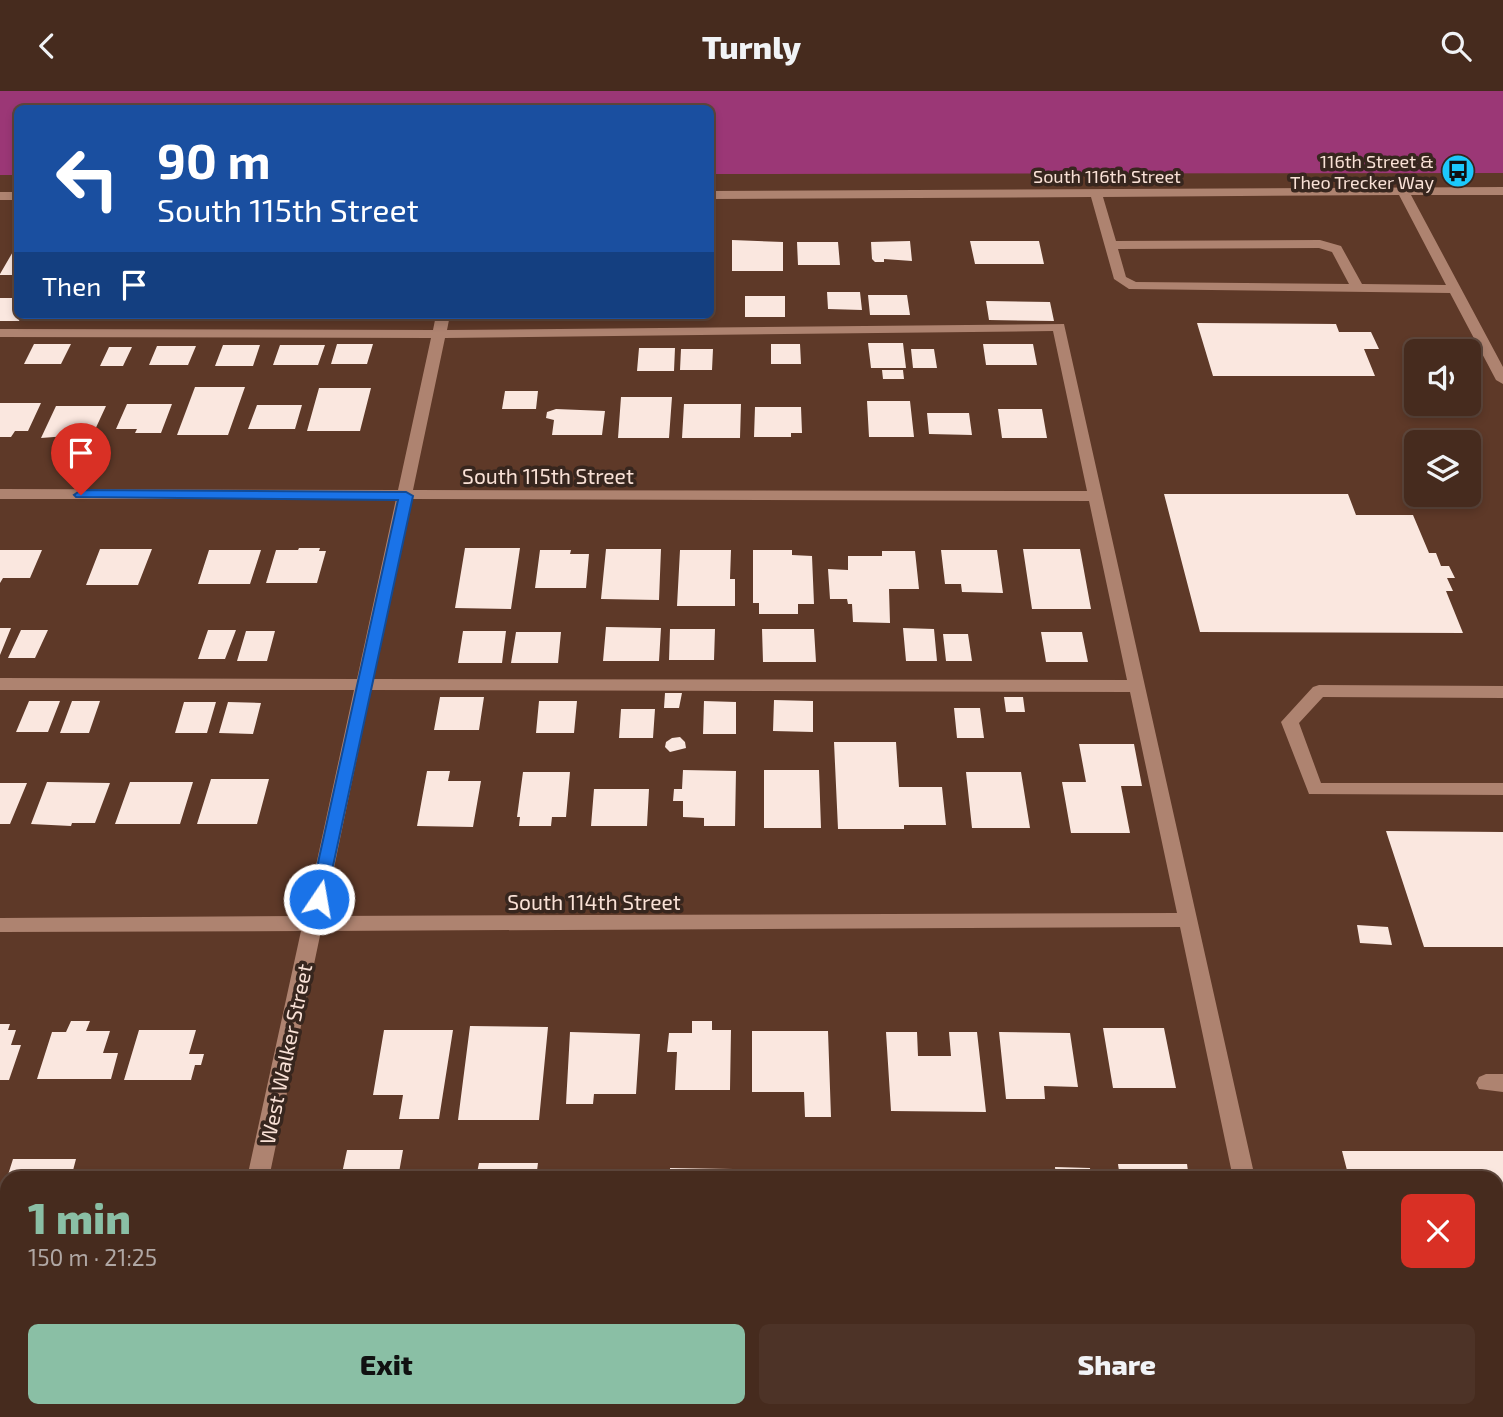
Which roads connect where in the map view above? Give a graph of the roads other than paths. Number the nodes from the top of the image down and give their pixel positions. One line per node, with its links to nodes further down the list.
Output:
1 (1503, 191): 2 (street, South 116th Street)
2 (1403, 192): 3 (street, South 116th Street); 7 (street)
3 (1096, 193): 4 (street, South 116th Street); 5 (street)
4 (714, 195)
5 (1111, 245): 6 (street); 6 (street)
6 (1357, 288): 7 (street)
7 (1454, 289): 11 (street)
8 (442, 319): 10 (street, West Walker Street)
9 (0, 333): 10 (street)
10 (439, 334): 13 (street, West Walker Street); 14 (street)
11 (1503, 380)
12 (0, 494): 13 (street, South 115th Street)
13 (406, 496): 14 (street, South 115th Street); 16 (street, West Walker Street)
14 (1096, 496): 17 (street)
15 (0, 684): 16 (street)
16 (365, 686): 17 (street); 22 (street, West Walker Street)
17 (1137, 686): 20 (street)
18 (1503, 692): 19 (street)
19 (1503, 789)
20 (1188, 920): 22 (street, South 114th Street); 24 (street)
21 (0, 925): 22 (street, South 114th Street)
22 (313, 925): 23 (street, West Walker Street)
23 (260, 1171)
24 (1242, 1171)

